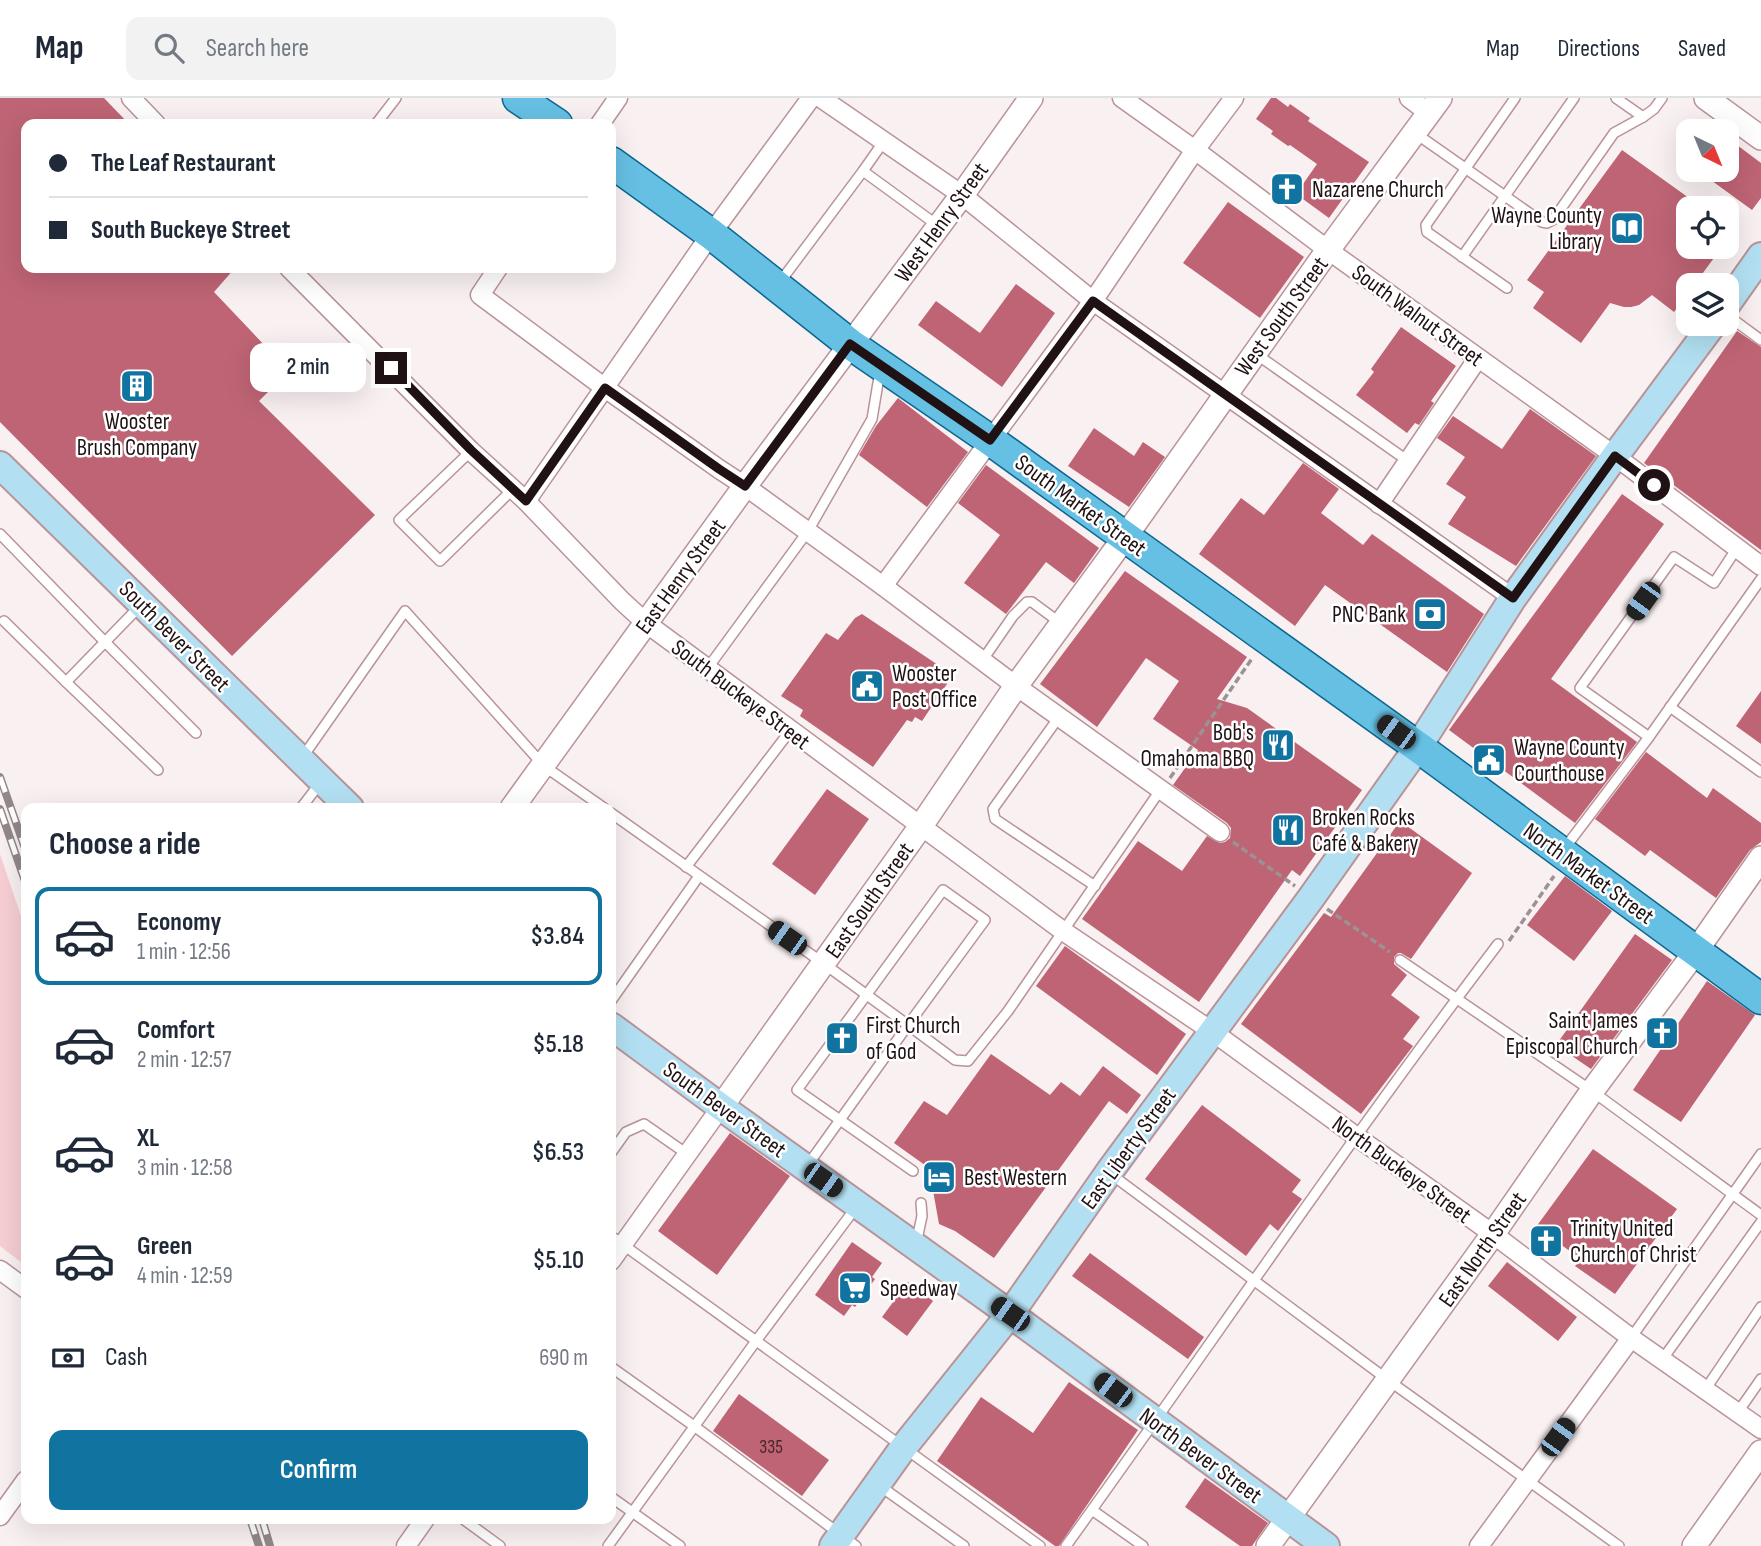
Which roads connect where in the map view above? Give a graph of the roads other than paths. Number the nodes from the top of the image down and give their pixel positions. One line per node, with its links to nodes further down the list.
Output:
1 (131, 98): 17 (street)
2 (396, 98): 18 (lane)
3 (618, 98): 19 (street)
4 (811, 98): 30 (street)
5 (821, 98): 22 (street)
6 (1031, 98): 27 (street, West Henry Street)
7 (1122, 98): 23 (street, South Walnut Street)
8 (1234, 98): 23 (street)
9 (1409, 98): 15 (street)
10 (1515, 98): 25 (lane)
11 (1574, 98): 28 (lane)
12 (1616, 98): 16 (lane)
13 (1662, 98): 16 (lane)
14 (1706, 98): 21 (street)
15 (1435, 105): 20 (street, West South Street)
16 (1643, 117): 28 (lane)
17 (151, 119)
18 (380, 119)
19 (603, 119)
20 (1414, 133): 25 (lane); 31 (street, West South Street)
21 (1761, 138)
22 (884, 141): 26 (lane); 27 (street)
23 (1195, 150): 31 (street, South Walnut Street); 39 (street)
24 (616, 166): 30 (main road, South Market Street)
25 (1466, 168): 28 (lane); 33 (lane)
26 (863, 171): 29 (lane); 36 (lane)
27 (962, 195): 29 (street, West Henry Street); 39 (street)
28 (1506, 195): 33 (lane)
29 (939, 226): 43 (street, West Henry Street)
30 (711, 234): 36 (main road, South Market Street); 47 (street)
31 (1328, 250): 44 (street, West South Street); 45 (street, South Walnut Street)
32 (1761, 256): 37 (main road)
33 (1462, 257): 38 (lane)
34 (294, 273): 50 (street, South Buckeye Street)
35 (495, 273): 47 (street)
36 (777, 286): 43 (main road, South Market Street)
37 (1739, 286)
38 (1507, 288)
39 (1093, 301): 48 (street); 49 (street)
40 (1739, 324): 42 (lane)
41 (1704, 336): 51 (main road, East Liberty Street)
42 (1761, 340)
43 (850, 344): 46 (main road, South Market Street); 54 (street, East Henry Street)
44 (1254, 353): 48 (street, West South Street); 52 (lane)
45 (1478, 358): 51 (street, South Walnut Street); 52 (street)
46 (881, 365): 49 (main road, South Market Street); 57 (lane)
47 (605, 388): 54 (street); 55 (street)
48 (1225, 395): 56 (street); 59 (street, West South Street)
49 (990, 440): 59 (main road, South Market Street); 62 (street)
50 (471, 450): 55 (street, South Buckeye Street); 55 (lane)
51 (1615, 456): 60 (street, South Walnut Street); 63 (main road, East Liberty Street)
52 (1408, 461): 56 (street)
53 (0, 464): 64 (main road, South Bever Street)
54 (745, 486): 57 (street); 66 (street, East Henry Street)
55 (519, 495): 66 (street, South Buckeye Street)
56 (1379, 504): 63 (street)
57 (808, 531): 62 (street); 70 (lane)
58 (0, 534): 68 (lane)
59 (1125, 537): 67 (street, East South Street); 78 (main road, South Market Street)
60 (1737, 548): 61 (street, South Walnut Street); 77 (lane)
61 (1760, 566): 73 (lane)
62 (883, 586): 69 (street)
63 (1513, 598): 78 (main road, East Liberty Street)
64 (142, 604): 68 (lane); 79 (main road, South Bever Street)
65 (4, 621): 71 (lane)
66 (646, 623): 70 (street, South Buckeye Street); 80 (street, East Henry Street)
67 (1061, 624): 69 (lane); 72 (street, East South Street)
68 (105, 642): 71 (lane); 76 (lane)
69 (982, 661): 72 (street)
70 (707, 669): 75 (street, South Buckeye Street)
71 (66, 682): 81 (lane)
72 (1016, 687): 74 (street); 90 (street, East South Street)
73 (1670, 707): 77 (lane); 82 (lane)
74 (1059, 717): 84 (street); 96 (lane)
75 (790, 731): 90 (street, South Buckeye Street); 94 (lane)
76 (196, 733)
77 (1649, 737): 92 (lane)
78 (1418, 747): 92 (main road, North Market Street); 108 (main road, East Liberty Street)
79 (300, 760): 80 (lane); 83 (main road, South Bever Street)
80 (544, 766): 87 (street, East Henry Street); 88 (lane)
81 (158, 771)
82 (1761, 772)
83 (321, 781): 85 (lane); 86 (main road, South Bever Street)
84 (1161, 789): 91 (street); 96 (lane)
85 (305, 803)
86 (344, 803)
87 (516, 803)
88 (597, 803)
89 (616, 817): 94 (lane)
90 (921, 826): 97 (street, South Buckeye Street); 101 (street, East South Street)
91 (1220, 832)
92 (1564, 855): 99 (main road, North Market Street)
93 (1761, 859): 99 (street, East North Street)
94 (687, 867): 95 (lane)
95 (699, 876): 101 (lane); 102 (lane)
96 (1095, 886): 97 (lane)
97 (1063, 931): 106 (lane); 108 (street, South Buckeye Street)
98 (1498, 944): 104 (lane)
99 (1696, 951): 105 (main road, North Market Street); 109 (street, East North Street)
100 (1400, 960): 104 (lane)
101 (823, 963): 103 (lane); 110 (street, East South Street)
102 (616, 994)
103 (865, 994): 106 (lane); 106 (lane); 111 (lane)
104 (1457, 999): 109 (lane); 112 (lane)
105 (1761, 999)
106 (908, 1025): 111 (lane)
107 (616, 1030): 110 (main road, South Bever Street)
108 (1213, 1032): 112 (street, North Buckeye Street); 118 (main road, East Liberty Street)
109 (1592, 1091): 119 (lane); 124 (street, East North Street)
110 (720, 1107): 114 (street, East South Street); 116 (main road, South Bever Street)
111 (840, 1121): 116 (lane); 117 (lane)
112 (1357, 1137): 124 (street, North Buckeye Street); 128 (lane)
113 (616, 1146): 114 (lane)
114 (687, 1154): 125 (street, East South Street)
115 (1761, 1154): 119 (lane)
116 (806, 1168): 121 (main road, South Bever Street)
117 (913, 1171)
118 (1109, 1172): 128 (lane); 131 (main road, East Liberty Street)
119 (1732, 1195): 122 (lane); 132 (lane)
120 (921, 1203): 126 (lane)
121 (859, 1205): 126 (main road, South Bever Street); 133 (lane)
122 (1761, 1215)
123 (1761, 1222): 134 (lane)
124 (1493, 1234): 132 (street, North Buckeye Street); 137 (street, East North Street)
125 (617, 1240): 133 (lane)
126 (915, 1246): 131 (main road, South Bever Street)
127 (0, 1270): 129 (street)
128 (1255, 1280): 137 (lane); 140 (lane)
129 (21, 1285)
130 (1760, 1312): 138 (lane)
131 (1010, 1314): 140 (main road, North Bever Street); 143 (main road, East Liberty Street)
132 (1632, 1338): 134 (street, North Buckeye Street); 145 (street)
133 (756, 1341): 141 (lane); 143 (lane)
134 (1662, 1360): 138 (street, North Buckeye Street)
135 (616, 1371): 141 (lane)
136 (1761, 1379): 139 (lane)
137 (1388, 1380): 145 (lane); 152 (street, East North Street)
138 (1705, 1390): 139 (street, North Buckeye Street)
139 (1738, 1412): 142 (street, North Buckeye Street)
140 (1155, 1420): 149 (lane); 152 (main road, North Bever Street)
141 (694, 1426): 150 (lane); 155 (lane)
142 (1761, 1429)
143 (903, 1448): 146 (main road, East Liberty Street); 161 (lane)
144 (1761, 1452): 168 (street)
145 (1526, 1480): 166 (street); 167 (lane)
146 (877, 1484): 155 (main road, East Liberty Street); 160 (lane)
147 (21, 1487): 151 (street)
148 (616, 1501): 150 (lane)
149 (1092, 1510): 162 (lane); 163 (lane)
150 (632, 1512): 158 (lane); 159 (lane)
151 (0, 1516)
152 (1287, 1517): 164 (street, East North Street); 165 (main road, North Bever Street)
153 (421, 1524): 156 (street)
154 (470, 1524): 157 (lane)
155 (843, 1542)
156 (406, 1546)
157 (500, 1546)
158 (608, 1546)
159 (680, 1546)
160 (964, 1546)
161 (1040, 1546)
162 (1066, 1546)
163 (1143, 1546)
164 (1268, 1546)
165 (1326, 1546)
166 (1479, 1546)
167 (1619, 1546)
168 (1694, 1546)

